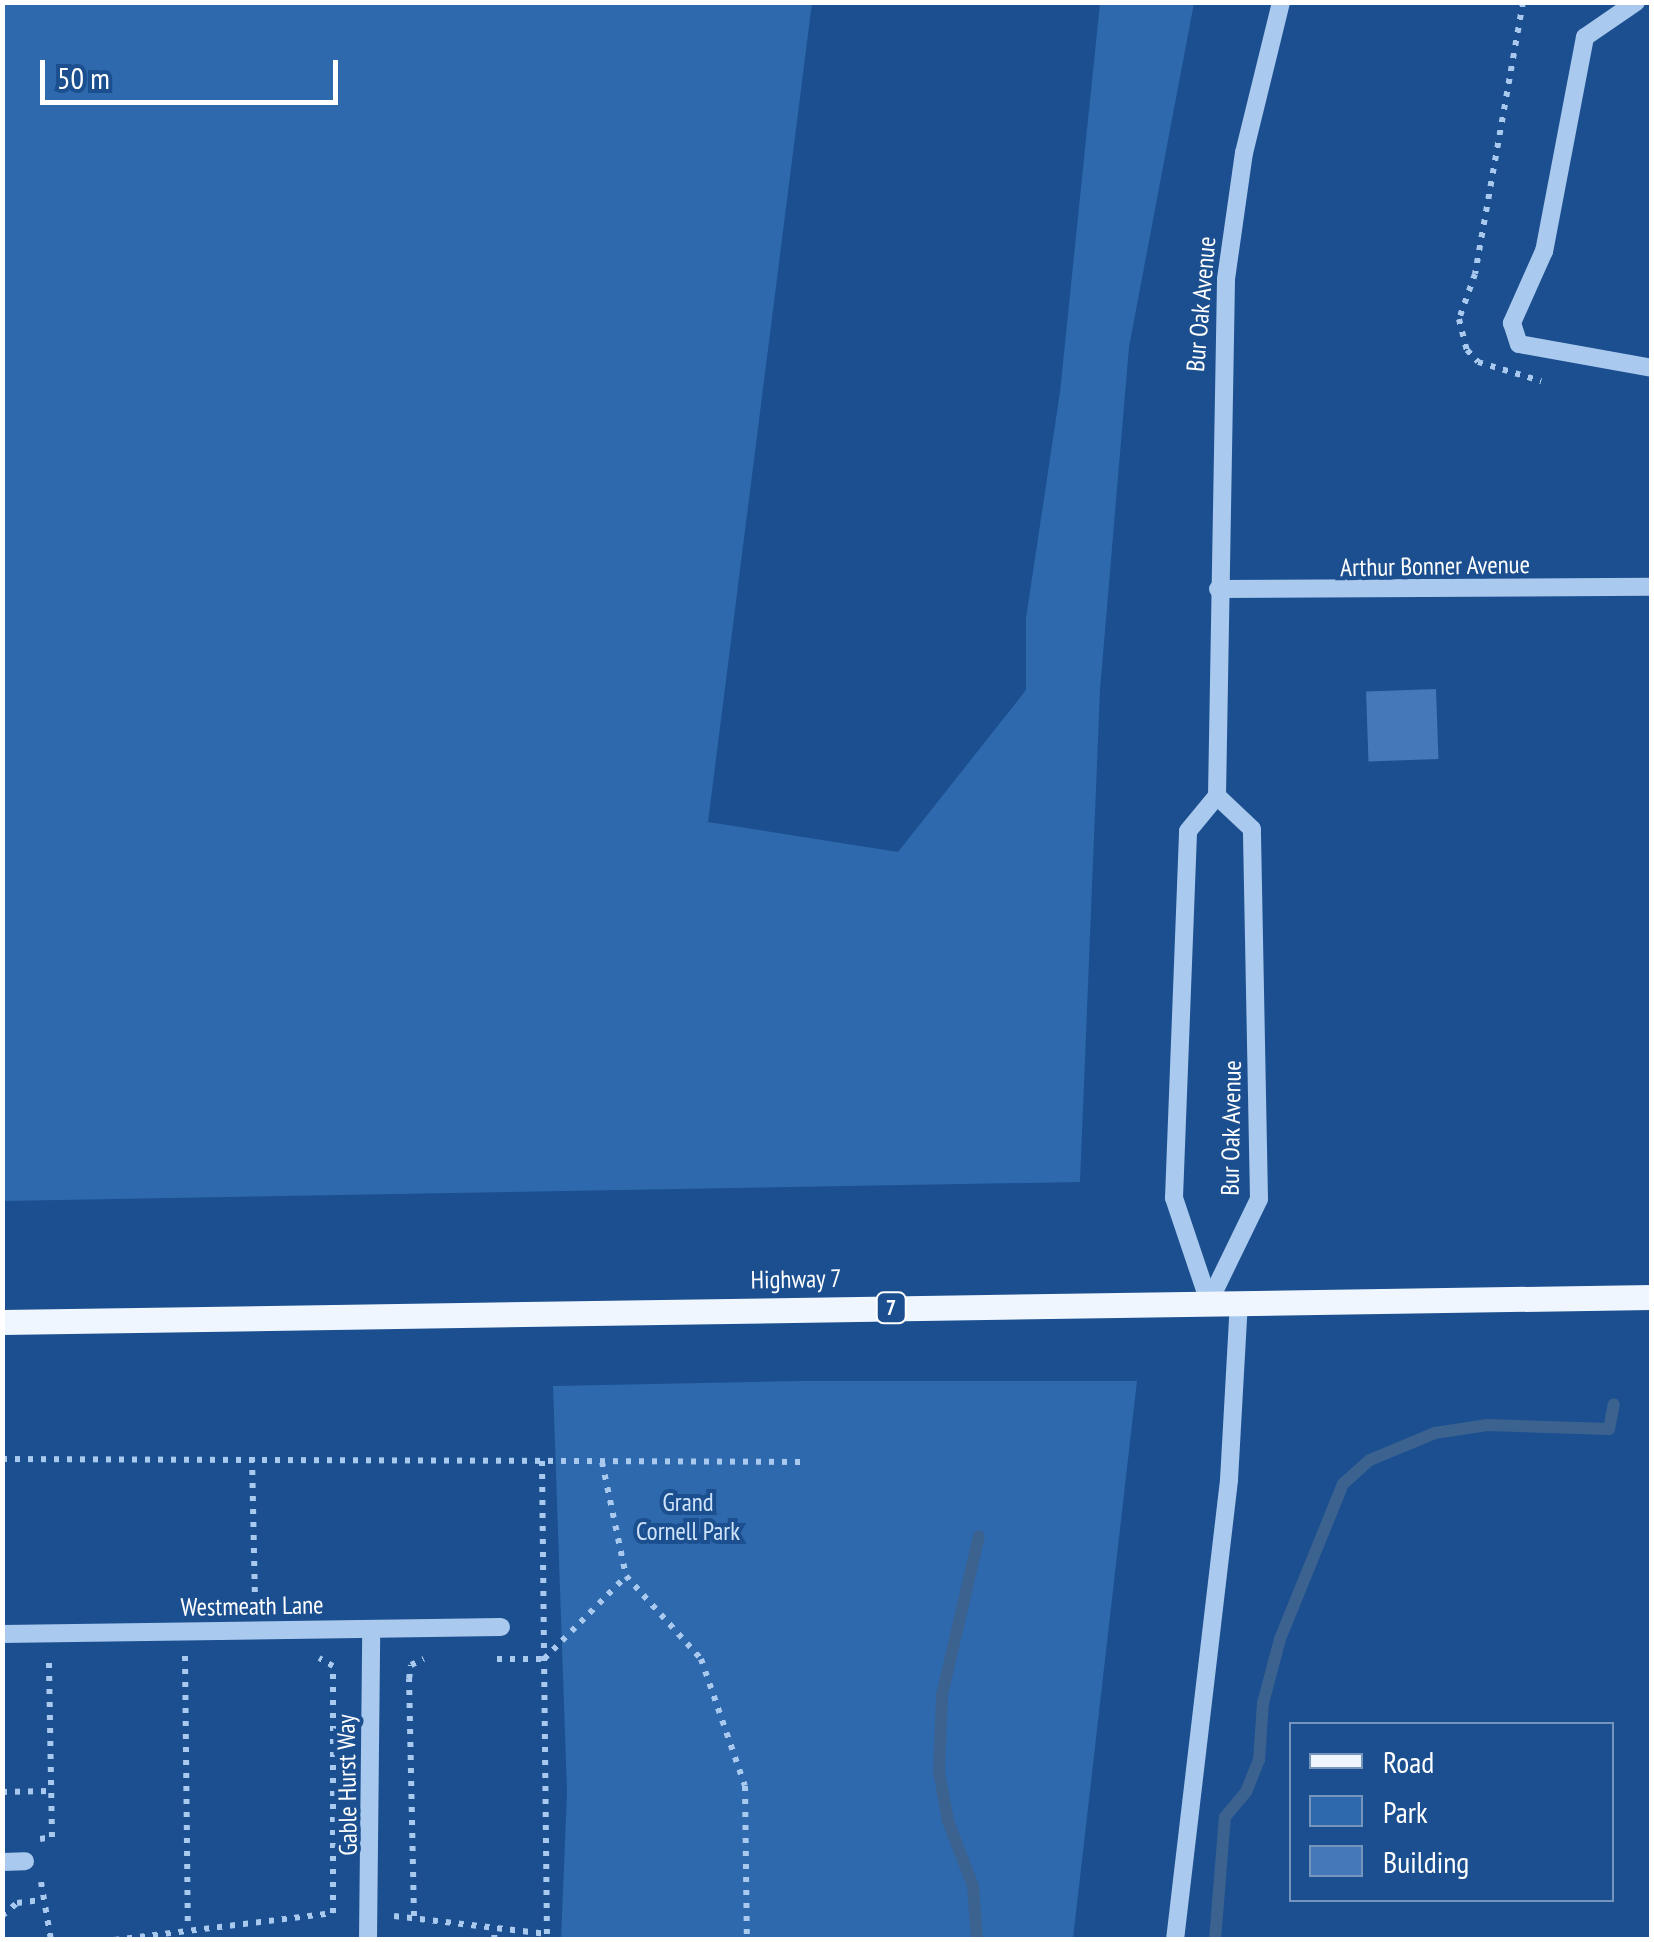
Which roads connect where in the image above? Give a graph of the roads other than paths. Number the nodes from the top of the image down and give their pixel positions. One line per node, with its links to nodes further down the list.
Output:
1 (1282, 2): 5 (street, Bur Oak Avenue)
2 (1636, 2): 3 (street)
3 (1652, 368)
4 (1652, 587): 5 (street, Arthur Bonner Avenue)
5 (1218, 590): 6 (street, Bur Oak Avenue)
6 (1217, 796): 8 (street); 8 (street, Bur Oak Avenue)
7 (1652, 1297): 9 (main road, Highway 7 / 7)
8 (1209, 1302): 9 (main road, Highway 7 / 7); 10 (main road, Highway 7 / 7)
9 (1240, 1302): 17 (street)
10 (2, 1322)
11 (502, 1627): 12 (street, Westmeath Lane)
12 (371, 1630): 13 (street, Westmeath Lane); 16 (street, Gable Hurst Way)
13 (2, 1634)
14 (36, 1861): 15 (street)
15 (2, 1862)
16 (368, 1940)
17 (1174, 1940)

